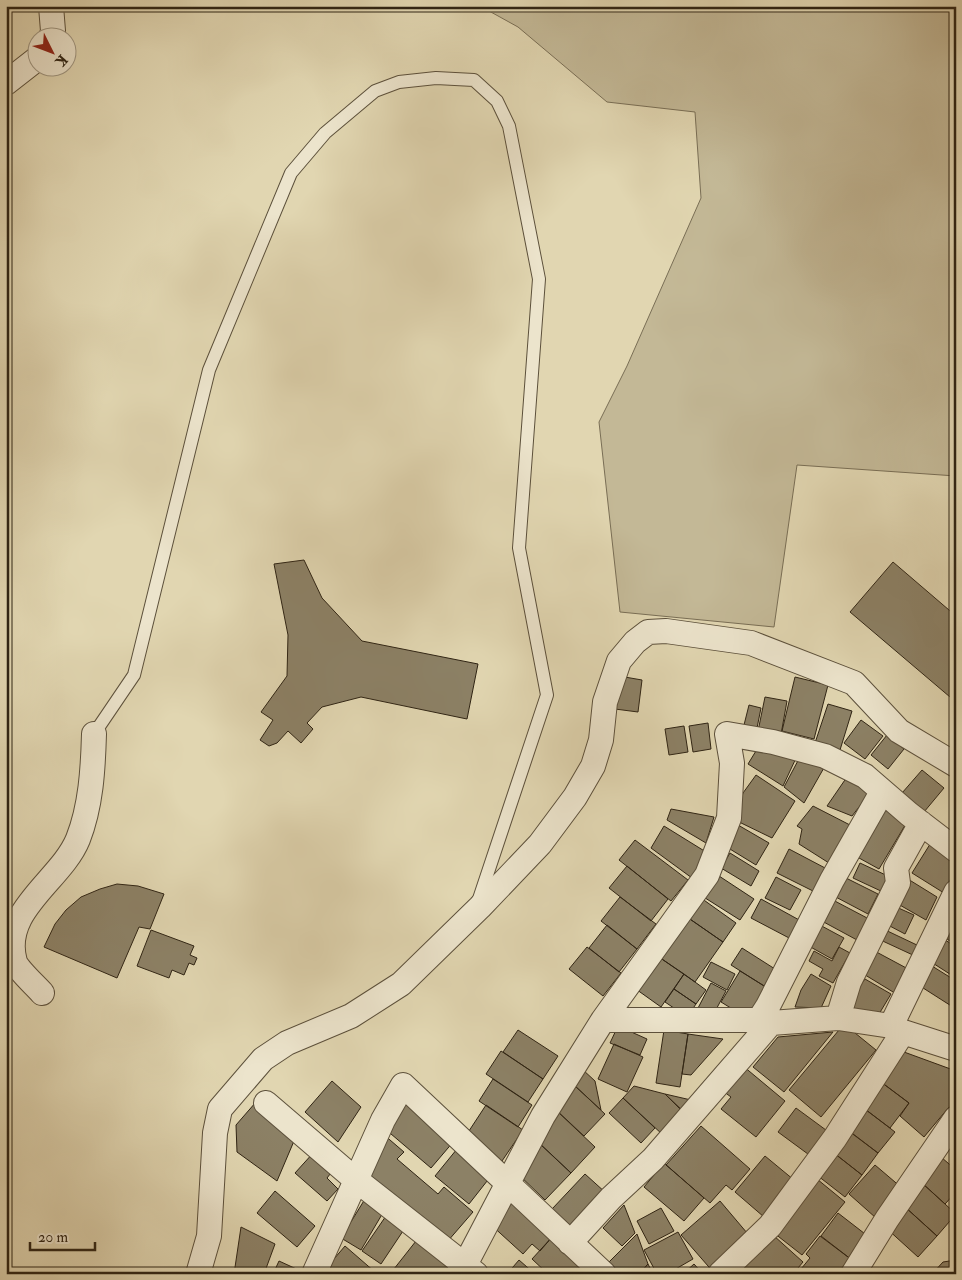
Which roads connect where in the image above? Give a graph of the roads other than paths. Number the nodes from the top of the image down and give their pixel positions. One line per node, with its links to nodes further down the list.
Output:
1 (51, 6): 2 (street)
2 (53, 28)
3 (28, 66): 4 (street)
4 (6, 84)
5 (94, 734): 11 (lane); 12 (street)
6 (956, 765): 11 (street)
7 (882, 792): 8 (street); 14 (street); 15 (street)
8 (921, 823): 9 (street); 13 (street)
9 (956, 850)
10 (956, 892): 16 (street)
11 (475, 912): 24 (street)
12 (42, 994)
13 (838, 1018): 15 (street); 16 (street)
14 (603, 1020): 15 (street); 21 (street)
15 (765, 1021): 22 (street)
16 (897, 1029): 17 (street); 27 (street)
17 (956, 1049)
18 (266, 1103): 20 (street)
19 (956, 1118): 28 (street)
20 (357, 1180): 21 (street); 23 (street); 25 (street)
21 (507, 1183): 22 (street); 23 (street)
22 (570, 1243): 26 (street)
23 (466, 1271)
24 (198, 1274)
25 (314, 1274)
26 (604, 1274)
27 (720, 1274)
28 (853, 1274)

